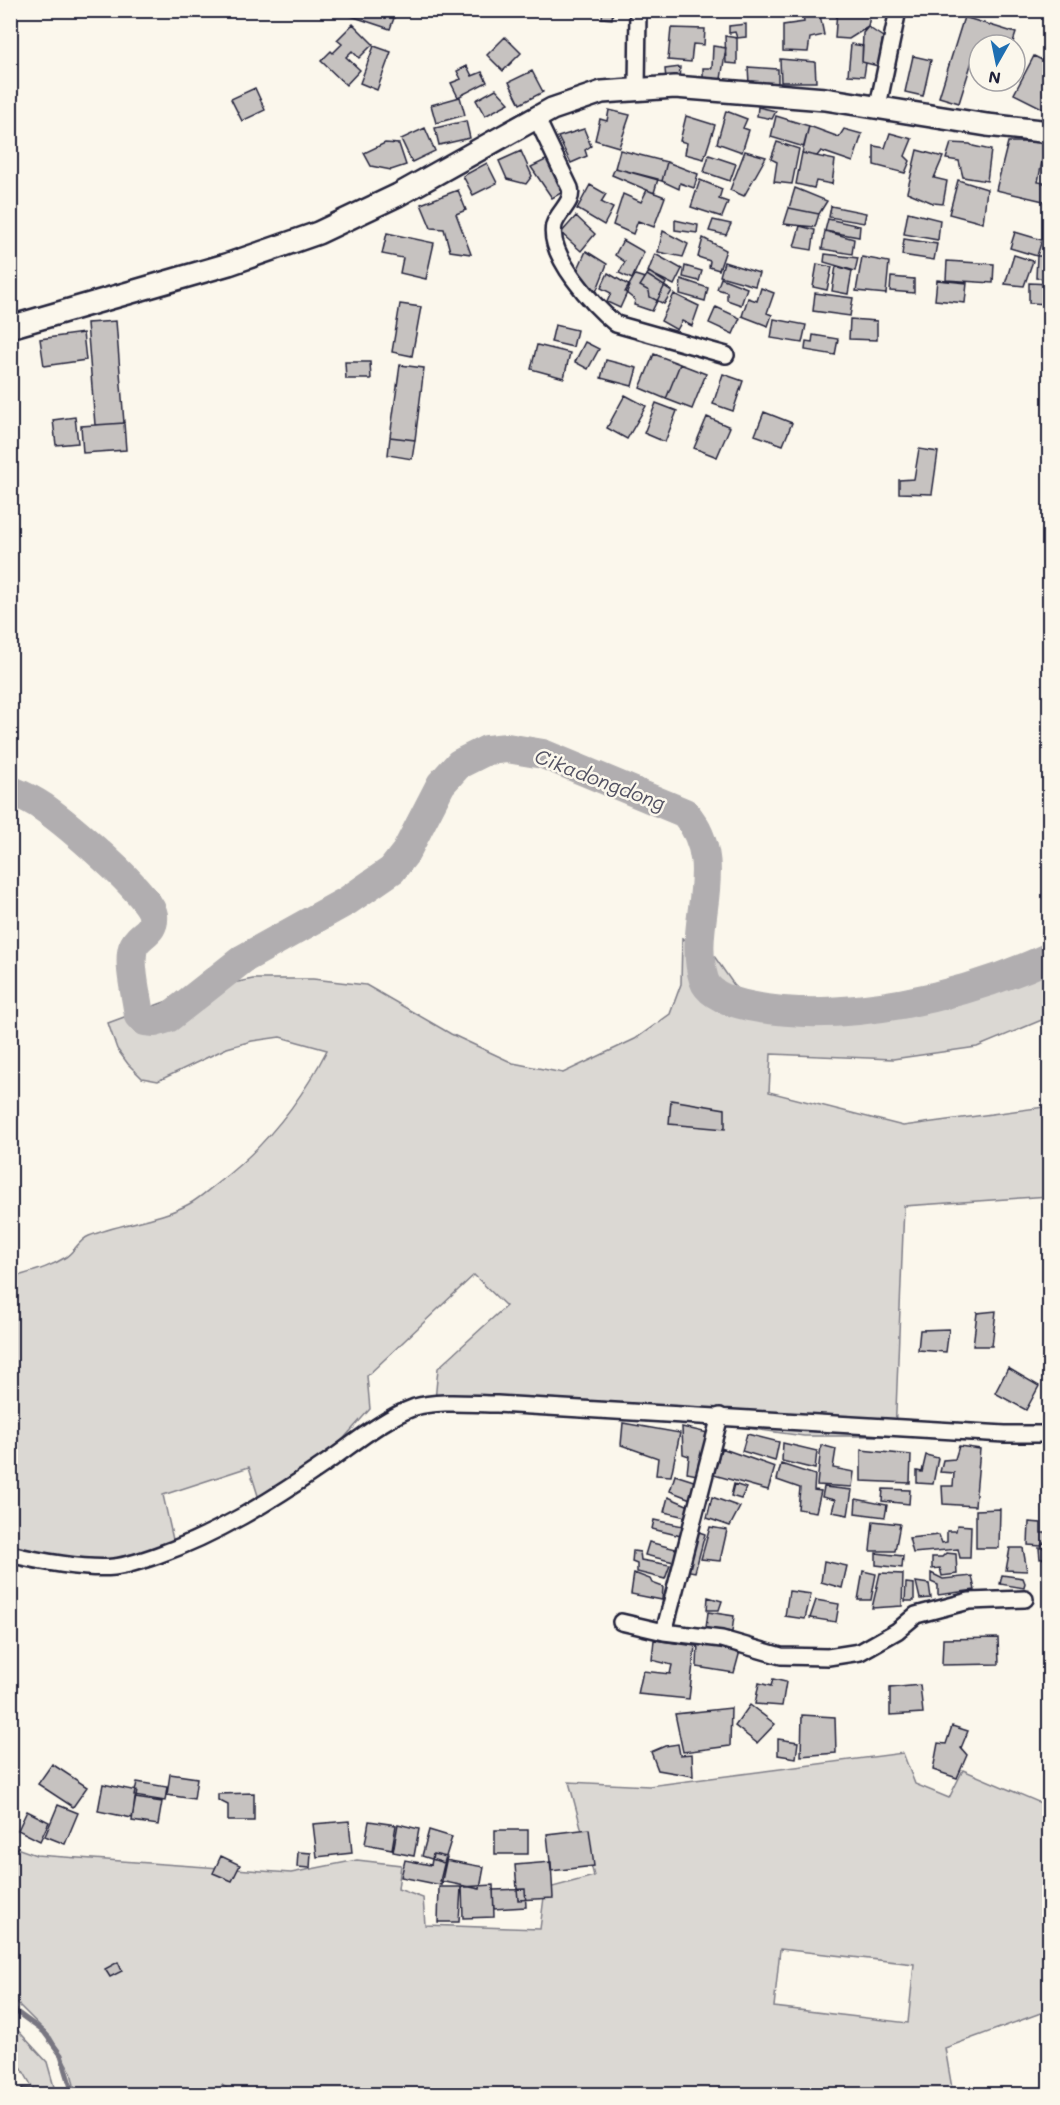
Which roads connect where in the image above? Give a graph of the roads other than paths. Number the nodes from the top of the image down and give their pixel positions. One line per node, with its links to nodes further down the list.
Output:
1 (638, 10): 3 (street)
2 (898, 10): 4 (street)
3 (637, 90): 4 (street); 5 (street)
4 (878, 106): 6 (street)
5 (537, 119): 7 (street); 8 (street)
6 (1050, 132)
7 (10, 327)
8 (726, 355)
9 (720, 1416): 10 (street); 11 (street); 14 (street)
10 (1050, 1434)
11 (10, 1554)
12 (1026, 1599): 14 (street)
13 (621, 1622): 14 (street)
14 (664, 1632)

